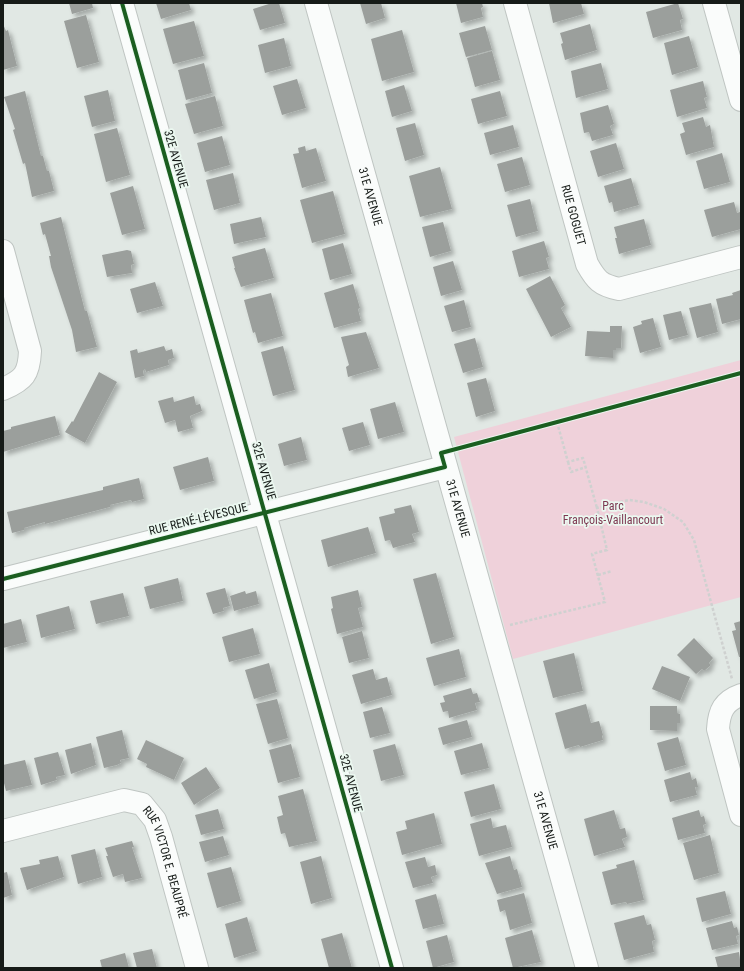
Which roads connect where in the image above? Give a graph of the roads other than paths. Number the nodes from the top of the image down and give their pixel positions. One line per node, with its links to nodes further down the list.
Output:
1 (122, 3): 10 (street, 32E AVENUE)
2 (316, 3): 9 (street, 31E AVENUE)
3 (515, 3): 7 (street, RUE GOGUET)
4 (714, 3): 5 (street)
5 (741, 100)
6 (3, 251): 8 (street)
7 (741, 256)
8 (3, 389)
9 (445, 467): 10 (street, RUE RENÉ-LÉVESQUE); 17 (street, 31E AVENUE)
10 (265, 513): 11 (street, RUE RENÉ-LÉVESQUE); 16 (street, 32E AVENUE)
11 (3, 579)
12 (739, 696): 13 (street)
13 (741, 815)
14 (3, 831): 15 (street, RUE VICTOR E. BEAUPRÉ)
15 (197, 968)
16 (392, 968)
17 (586, 968)

